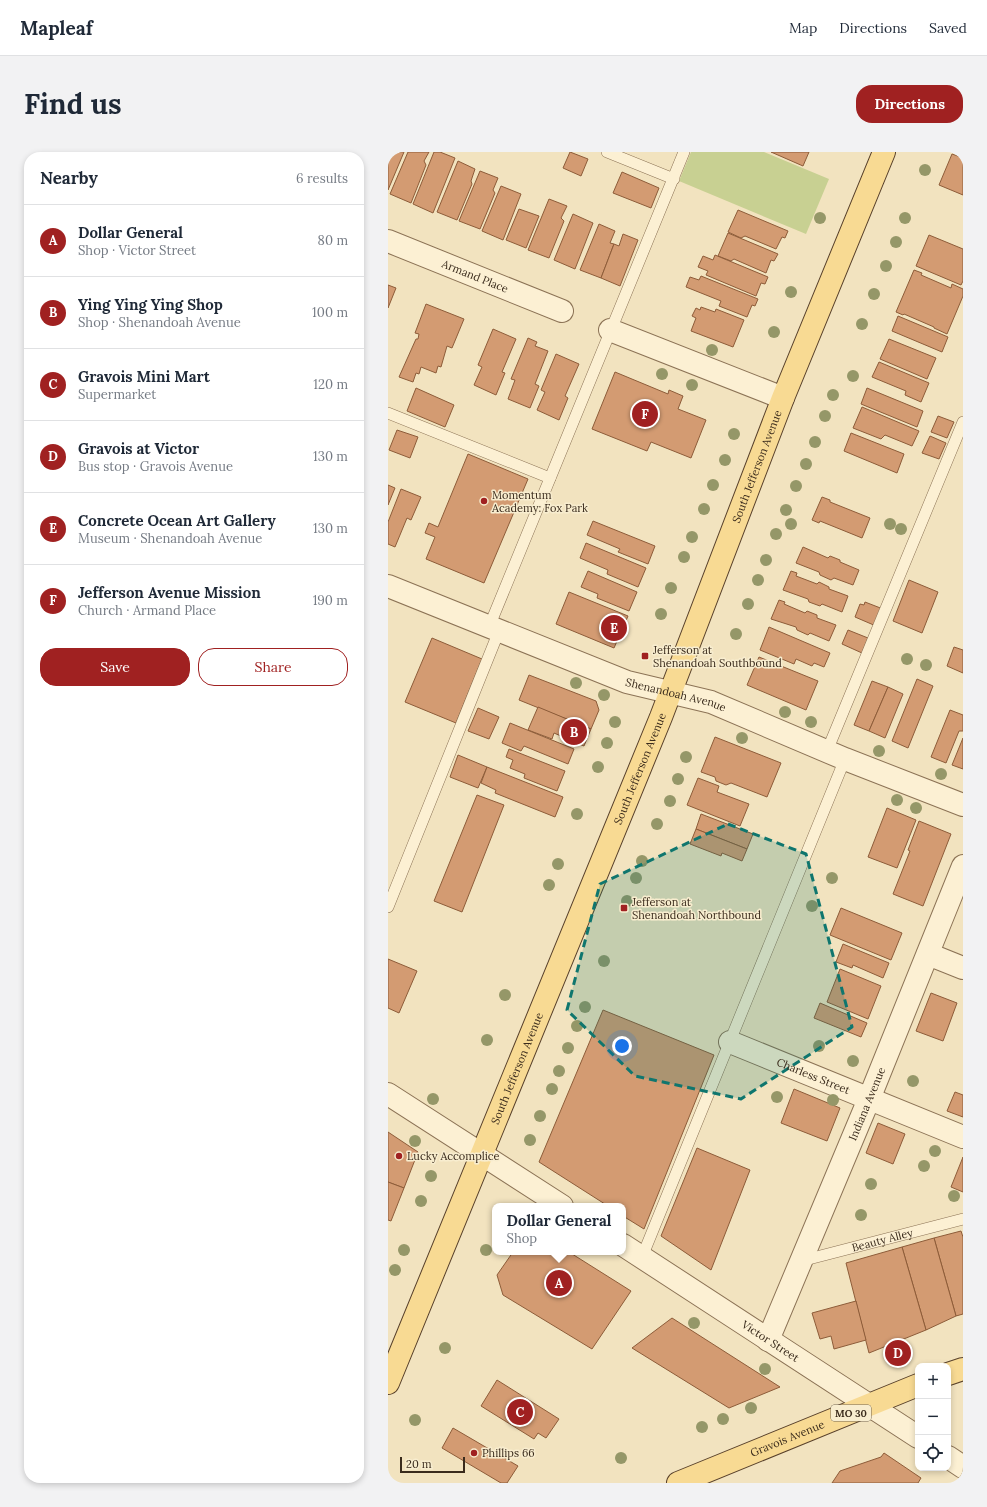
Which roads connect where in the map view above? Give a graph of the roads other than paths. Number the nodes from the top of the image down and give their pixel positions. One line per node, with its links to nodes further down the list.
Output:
1 (607, 152): 4 (lane)
2 (684, 152): 4 (lane)
3 (884, 152): 8 (main road, South Jefferson Avenue)
4 (674, 179): 7 (lane)
5 (388, 241): 6 (street, Armand Place)
6 (562, 311)
7 (610, 330): 8 (street); 11 (lane)
8 (783, 398): 14 (main road, South Jefferson Avenue)
9 (388, 413): 11 (lane)
10 (963, 422): 15 (lane)
11 (550, 478): 13 (lane)
12 (388, 586): 13 (street, Shenandoah Avenue)
13 (494, 629): 14 (street, Shenandoah Avenue); 18 (lane)
14 (671, 692): 15 (street, Shenandoah Avenue); 25 (main road, South Jefferson Avenue)
15 (836, 755): 16 (street, Shenandoah Avenue); 21 (lane)
16 (963, 805)
17 (963, 866): 19 (street, Indiana Avenue)
18 (388, 906)
19 (928, 954): 20 (street); 23 (street, Indiana Avenue)
20 (963, 968)
21 (730, 1042): 23 (street, Charless Street); 29 (lane)
22 (388, 1094): 25 (street)
23 (869, 1099): 24 (street, Charless Street); 30 (street, Indiana Avenue)
24 (963, 1137)
25 (482, 1154): 26 (street); 34 (main road, South Jefferson Avenue)
26 (557, 1203)
27 (963, 1219): 30 (lane, Beauty Alley)
28 (626, 1247): 29 (street, Victor Street)
29 (642, 1257): 31 (street, Victor Street)
30 (801, 1261): 31 (street, Indiana Avenue)
31 (768, 1340): 36 (street, Victor Street)
32 (963, 1369): 33 (main road)
33 (951, 1373)
34 (388, 1383)
35 (915, 1386): 36 (main road, Gravois Avenue / MO 30)
36 (870, 1406): 37 (street, Victor Street); 40 (main road, Gravois Avenue / MO 30)
37 (915, 1435)
38 (951, 1459): 39 (street)
39 (963, 1467)
40 (678, 1483)

